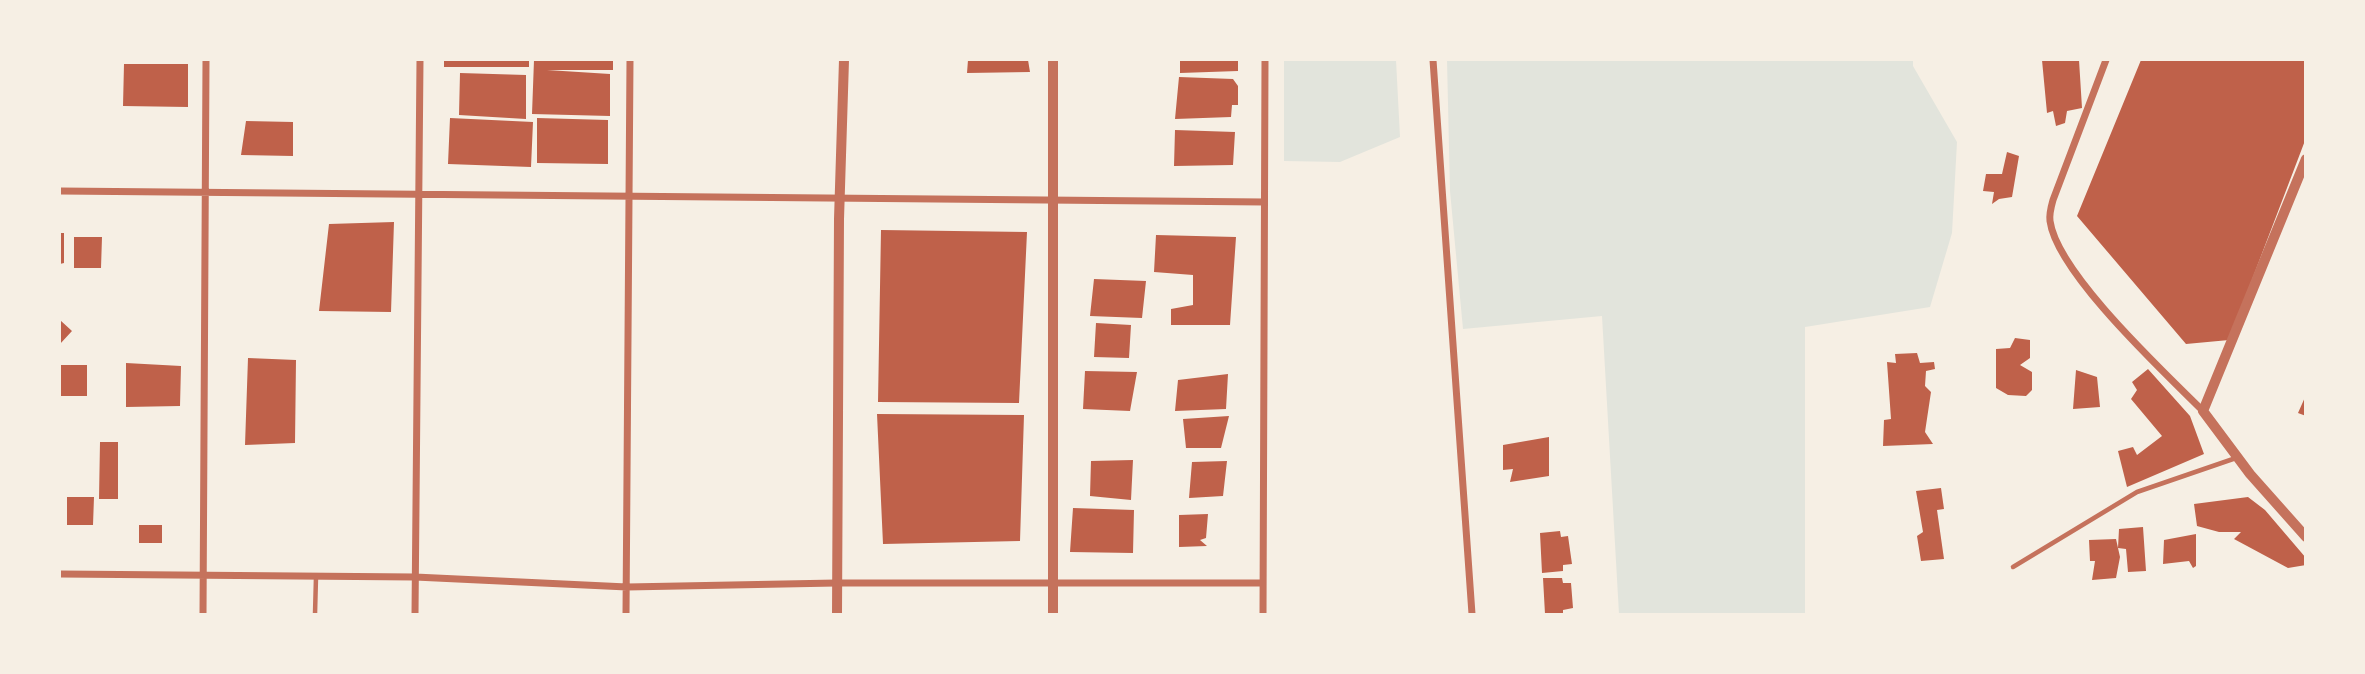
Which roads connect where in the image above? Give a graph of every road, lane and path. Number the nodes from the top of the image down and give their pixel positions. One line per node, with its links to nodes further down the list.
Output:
1 (206, 60): 11 (street)
2 (420, 60): 12 (street)
3 (630, 60): 13 (street)
4 (844, 60): 14 (street)
5 (1053, 60): 15 (street)
6 (1265, 60): 16 (street)
7 (1433, 60): 36 (street)
8 (2105, 60): 17 (street)
9 (2305, 159): 17 (street)
10 (60, 191): 11 (street)
11 (204, 191): 12 (street); 22 (street)
12 (419, 194): 13 (street); 24 (street)
13 (629, 195): 14 (street); 28 (street)
14 (840, 199): 15 (street); 25 (street)
15 (1055, 201): 16 (street); 27 (street)
16 (1264, 202): 26 (street)
17 (2203, 411): 18 (street)
18 (2237, 457): 19 (street); 20 (lane)
19 (2305, 537)
20 (2013, 567)
21 (60, 574): 22 (street)
22 (203, 577): 23 (street); 29 (street)
23 (316, 577): 24 (street); 30 (lane)
24 (415, 577): 28 (street); 31 (street)
25 (836, 583): 27 (street); 28 (street); 33 (street)
26 (1263, 583): 27 (street); 35 (street)
27 (1054, 584): 34 (street)
28 (626, 587): 32 (street)
29 (203, 614)
30 (315, 614)
31 (415, 614)
32 (626, 614)
33 (837, 614)
34 (1053, 614)
35 (1262, 614)
36 (1472, 614)

